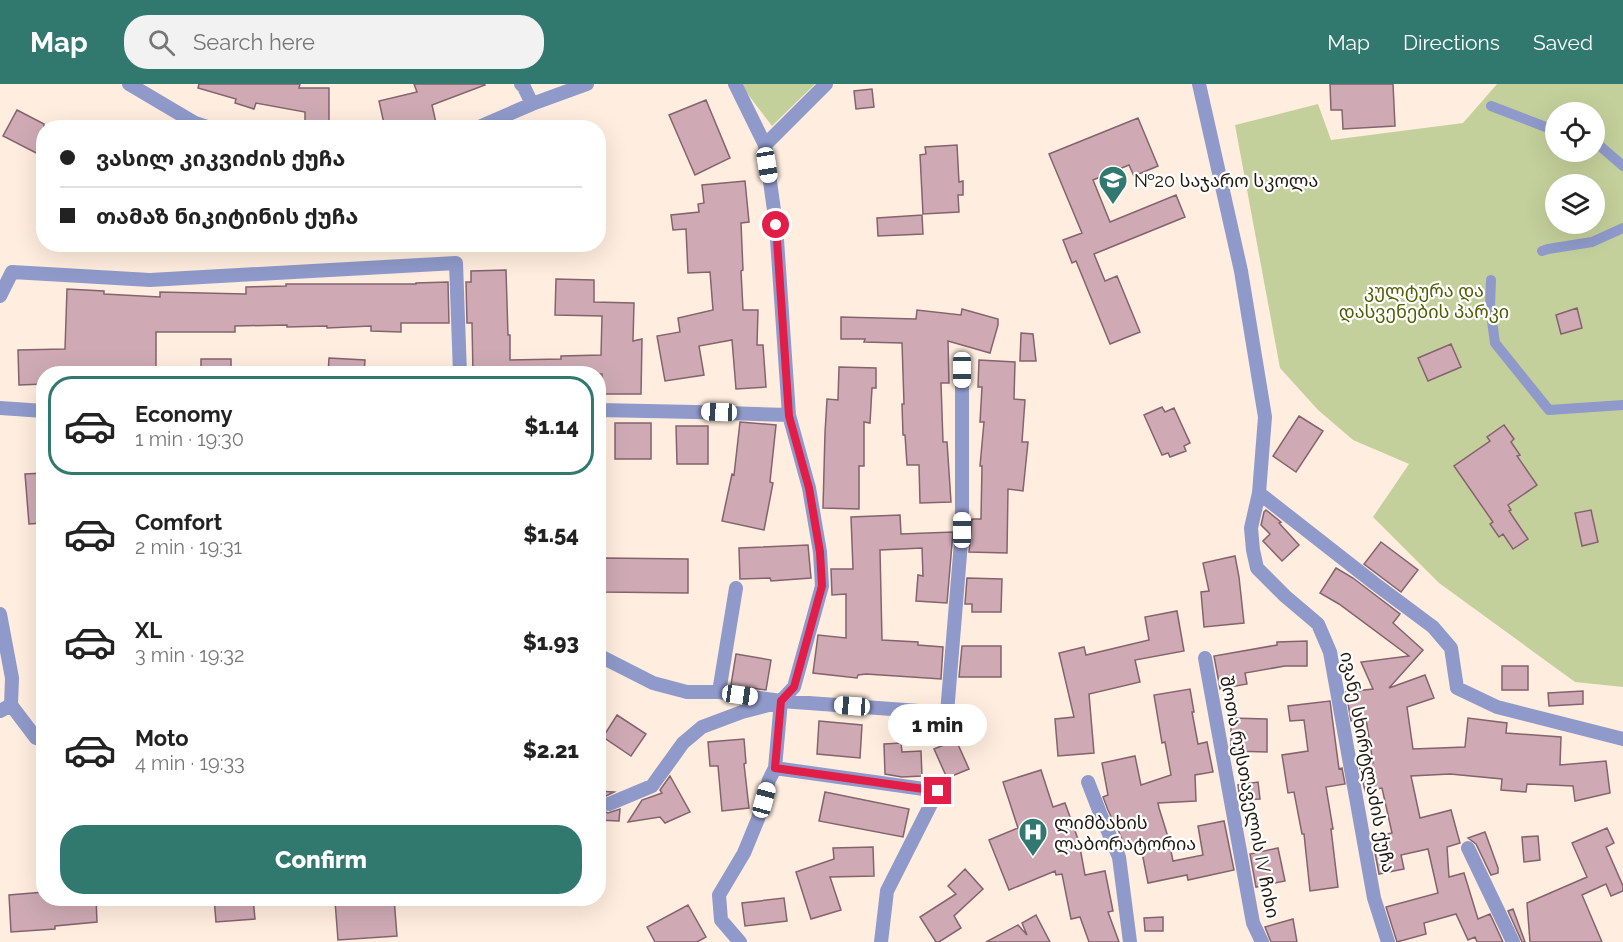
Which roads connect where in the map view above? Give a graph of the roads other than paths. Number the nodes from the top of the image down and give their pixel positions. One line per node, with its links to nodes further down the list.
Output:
1 (129, 84): 9 (street)
2 (521, 84): 7 (street)
3 (587, 84): 7 (street)
4 (735, 84): 12 (street)
5 (826, 84): 12 (street)
6 (1199, 84): 26 (street, ივანე სხირტლაძის ქუჩა)
7 (532, 104): 10 (street)
8 (1491, 106): 11 (street)
9 (190, 120)
10 (495, 120)
11 (1545, 127)
12 (765, 145): 25 (street)
13 (1605, 150): 14 (street)
14 (1623, 166)
15 (1623, 228): 16 (street)
16 (1542, 251)
17 (1491, 280): 21 (street)
18 (0, 296): 19 (street)
19 (460, 366)
20 (962, 370): 32 (street)
21 (1623, 405)
22 (0, 408): 23 (street)
23 (36, 410)
24 (606, 411): 25 (street)
25 (789, 416): 32 (street)
26 (1259, 493): 35 (street); 44 (street, ივანე სხირტლაძის ქუჩა)
27 (736, 588): 31 (street)
28 (0, 614): 33 (street)
29 (1205, 658): 43 (street, შოთა რუსთაველის IV ჩიხი)
30 (606, 659): 31 (street)
31 (720, 692): 32 (street)
32 (781, 701): 36 (street); 38 (street)
33 (5, 708): 34 (street)
34 (36, 738)
35 (1623, 739)
36 (775, 768): 40 (street); 41 (street)
37 (1088, 782): 42 (street)
38 (609, 804)
39 (1468, 848): 45 (street)
40 (740, 942)
41 (881, 942)
42 (1130, 942)
43 (1262, 942)
44 (1388, 942)
45 (1513, 942)

